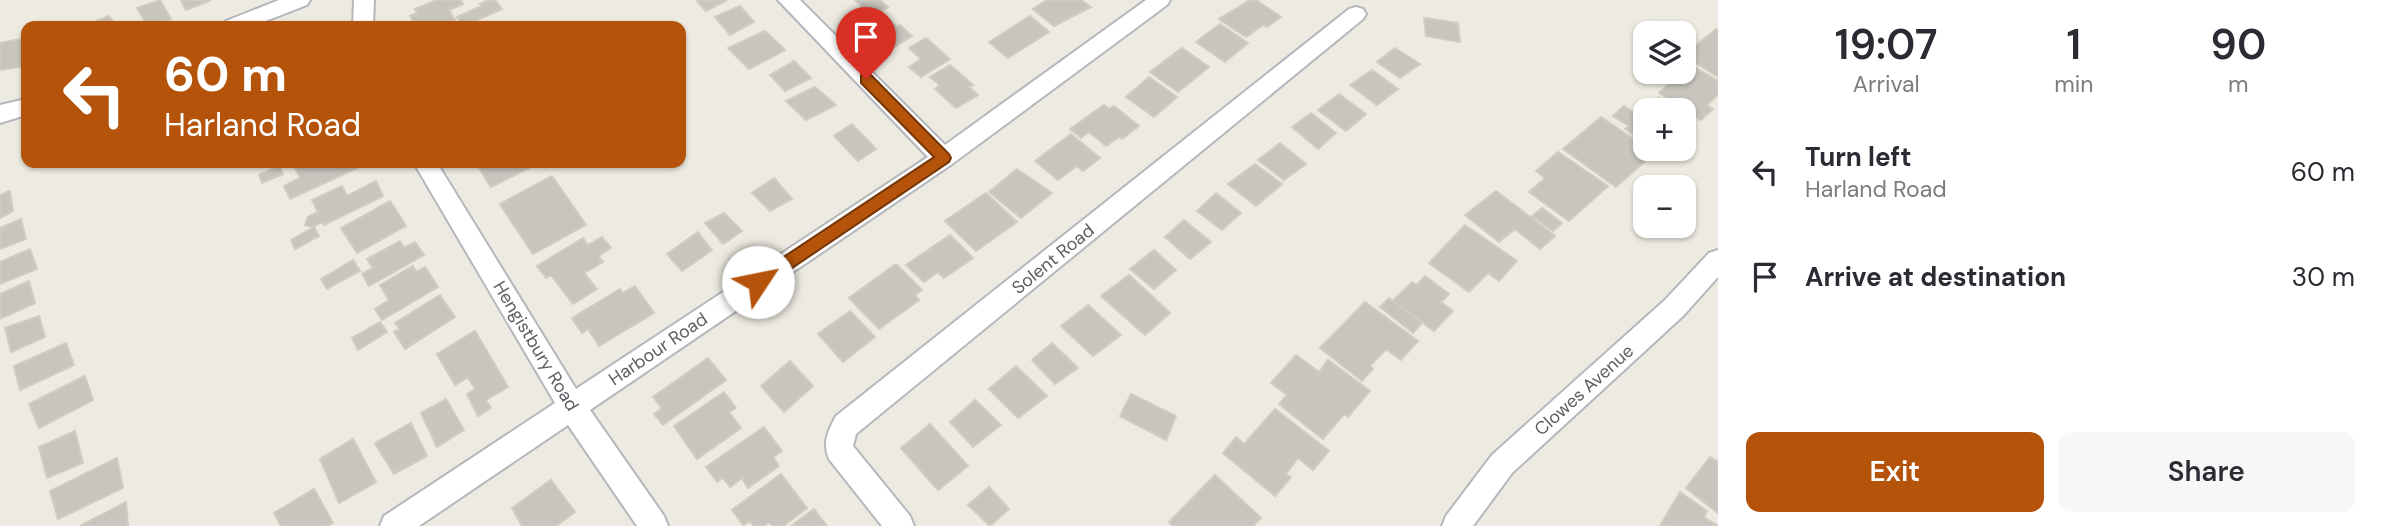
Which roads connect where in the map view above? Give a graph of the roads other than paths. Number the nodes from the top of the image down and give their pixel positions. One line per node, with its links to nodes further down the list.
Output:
1 (300, 0): 6 (street)
2 (363, 0): 7 (street)
3 (788, 0): 10 (street)
4 (1160, 0): 10 (street, Harbour Road)
5 (1356, 14): 16 (street, Solent Road)
6 (246, 21)
7 (363, 21)
8 (21, 108): 9 (street)
9 (0, 114)
10 (944, 158): 13 (street, Harbour Road)
11 (428, 168): 13 (street, Hengistbury Road)
12 (1718, 260): 17 (street, Clowes Avenue)
13 (572, 407): 14 (street, Harbour Road); 15 (street, Hengistbury Road)
14 (394, 526)
15 (654, 526)
16 (900, 526)
17 (1456, 526)

